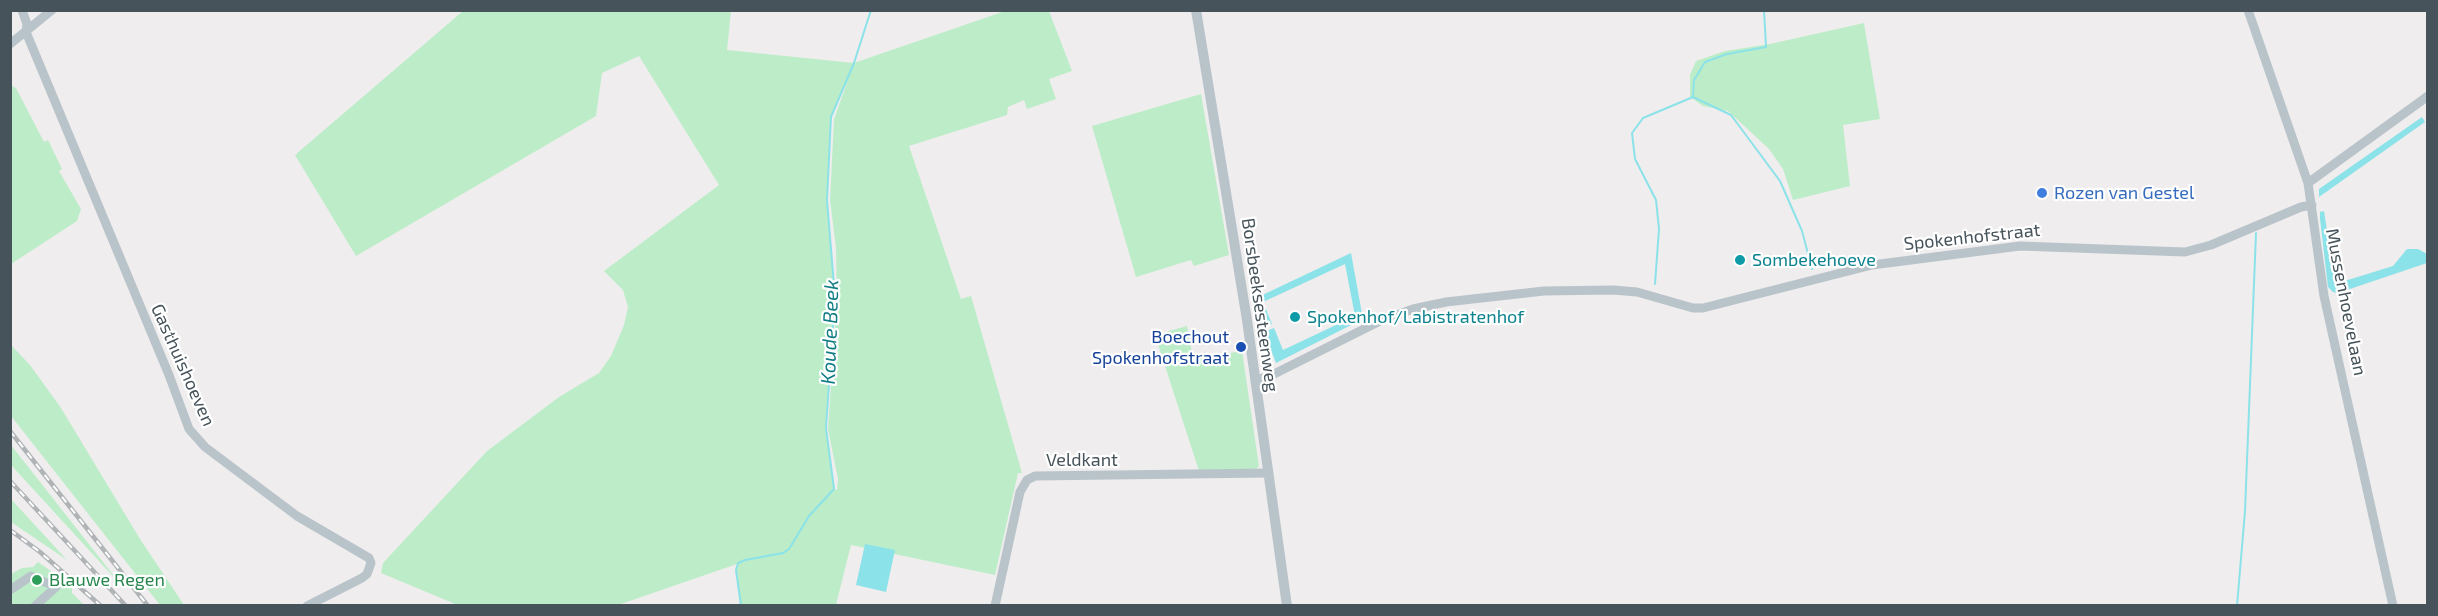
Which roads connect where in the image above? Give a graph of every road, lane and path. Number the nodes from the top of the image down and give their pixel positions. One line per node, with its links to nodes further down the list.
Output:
1 (22, 10): 5 (street, Gasthuishoeven)
2 (52, 10): 5 (street)
3 (1197, 10): 10 (street, Borsbeeksesteenweg)
4 (2248, 10): 8 (street, Mussenhoevelaan)
5 (26, 32): 6 (street); 14 (street, Gasthuishoeven)
6 (10, 44)
7 (2427, 96): 8 (street)
8 (2308, 183): 9 (street, Mussenhoevelaan)
9 (2312, 205): 10 (street, Spokenhofstraat); 17 (street, Mussenhoevelaan)
10 (1255, 380): 11 (street, Borsbeeksesteenweg)
11 (1268, 473): 15 (street, Veldkant); 16 (street, Borsbeeksesteenweg)
12 (10, 590): 13 (street)
13 (35, 606)
14 (307, 606)
15 (995, 606)
16 (1287, 606)
17 (2393, 606)

